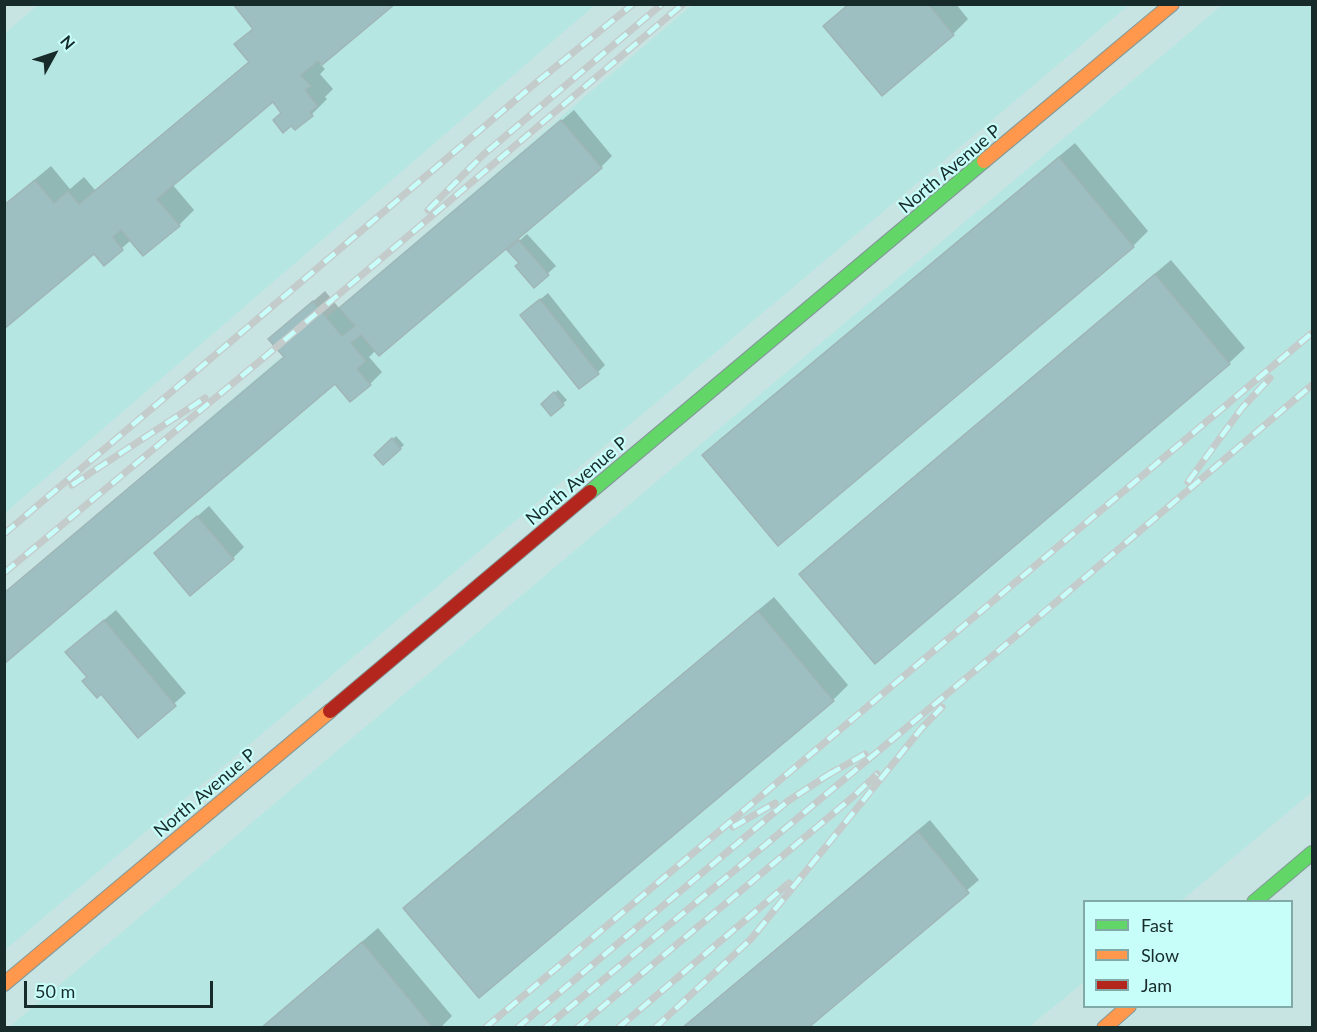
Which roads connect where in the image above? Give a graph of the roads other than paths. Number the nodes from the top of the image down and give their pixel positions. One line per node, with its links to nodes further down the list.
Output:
1 (1172, 4): 4 (street, North Avenue P)
2 (1312, 853): 3 (street)
3 (1256, 900)
4 (4, 984)
5 (1127, 1008): 6 (street)
6 (1104, 1028)

